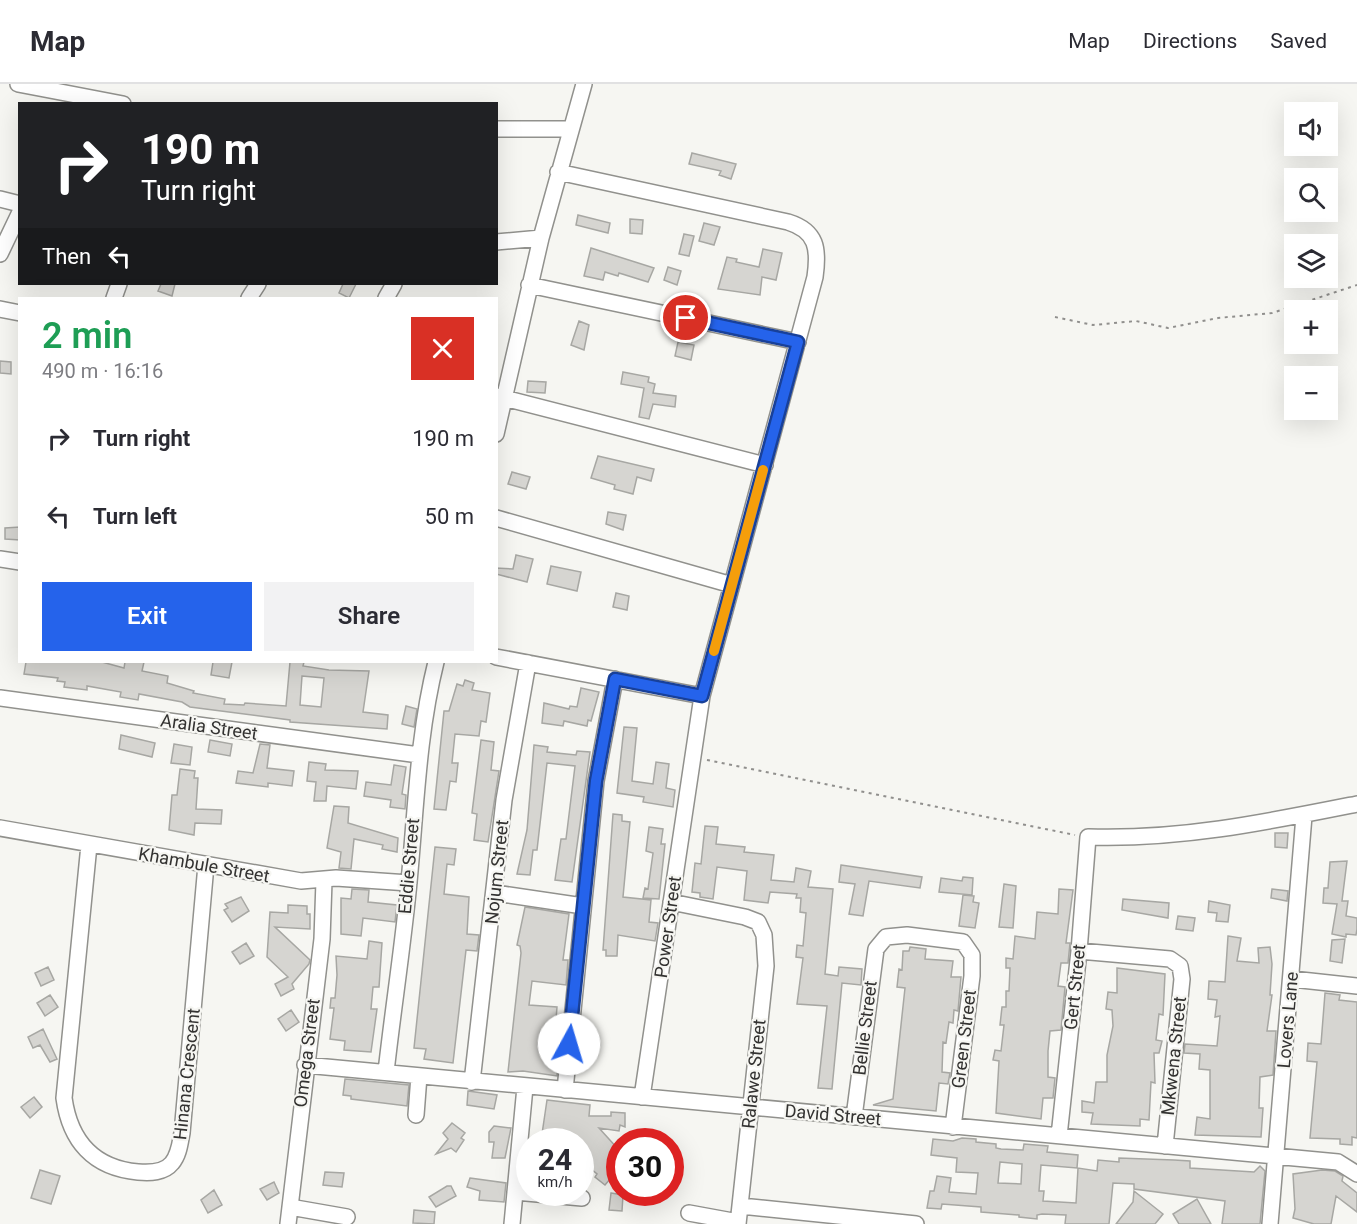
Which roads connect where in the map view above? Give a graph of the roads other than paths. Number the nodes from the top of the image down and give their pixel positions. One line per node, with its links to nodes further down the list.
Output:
1 (18, 84): 3 (street)
2 (584, 84): 6 (street)
3 (91, 95): 4 (street)
4 (116, 102)
5 (498, 129): 6 (street)
6 (570, 129): 7 (street)
7 (558, 172): 11 (street); 17 (street, Power Street)
8 (0, 199): 9 (street)
9 (18, 204)
10 (18, 216): 13 (street)
11 (541, 238): 12 (street); 14 (street)
12 (498, 242)
13 (0, 254)
14 (529, 285): 17 (street); 18 (street)
15 (0, 309): 16 (street)
16 (18, 313)
17 (798, 342): 20 (street, Power Street)
18 (501, 397): 19 (street); 20 (street)
19 (498, 419)
20 (765, 465): 24 (street, Power Street)
21 (498, 519): 24 (street)
22 (0, 559): 23 (street)
23 (18, 562)
24 (732, 585): 29 (street, Power Street)
25 (498, 657): 27 (street)
26 (436, 663): 31 (street, Eddie Street)
27 (528, 663): 28 (street); 39 (street, Nojum Street)
28 (615, 679): 29 (street); 41 (street)
29 (702, 696): 40 (street, Power Street)
30 (0, 698): 31 (street, Aralia Street)
31 (419, 755): 38 (street, Eddie Street)
32 (1357, 804): 33 (street)
33 (1304, 816): 43 (street, Gert Street); 44 (street, Lovers Lane)
34 (0, 828): 35 (street, Khambule Street)
35 (89, 845): 36 (street, Khambule Street); 36 (street, Hinana Crescent)
36 (206, 865): 37 (street, Khambule Street)
37 (324, 881): 38 (street, Khambule Street); 46 (street, Omega Street)
38 (409, 884): 47 (street, Eddie Street)
39 (495, 893): 41 (street); 49 (street, Nojum Street)
40 (671, 902): 52 (street, Power Street); 53 (street, Ralawe Street)
41 (583, 906): 51 (street)
42 (880, 941): 55 (street, Bellie Street); 56 (street, Green Street)
43 (1079, 951): 57 (street, Gert Street); 58 (street, Mkwena Street)
44 (1292, 979): 45 (street); 59 (street, Lovers Lane)
45 (1357, 986)
46 (305, 1065): 47 (street, David Street); 63 (street, Omega Street)
47 (386, 1072): 48 (street, David Street)
48 (419, 1076): 49 (street, David Street); 54 (street)
49 (472, 1082): 50 (street, David Street)
50 (525, 1087): 51 (street, David Street); 61 (street)
51 (565, 1090): 52 (street, David Street)
52 (642, 1097): 53 (street, David Street)
53 (750, 1108): 55 (street, David Street); 62 (street, Ralawe Street)
54 (416, 1115)
55 (854, 1117): 56 (street, David Street)
56 (953, 1127): 57 (street, David Street)
57 (1059, 1136): 58 (street, David Street)
58 (1165, 1146): 59 (street, David Street)
59 (1276, 1156): 60 (street, David Street); 70 (street, Lovers Lane)
60 (1357, 1174)
61 (515, 1192): 68 (street)
62 (741, 1206): 66 (street, Ralawe Street); 69 (street)
63 (290, 1207): 65 (street); 67 (street, Omega Street)
64 (689, 1213): 66 (street)
65 (347, 1217)
66 (738, 1223)
67 (288, 1224)
68 (512, 1224)
69 (916, 1224)
70 (1270, 1224)

